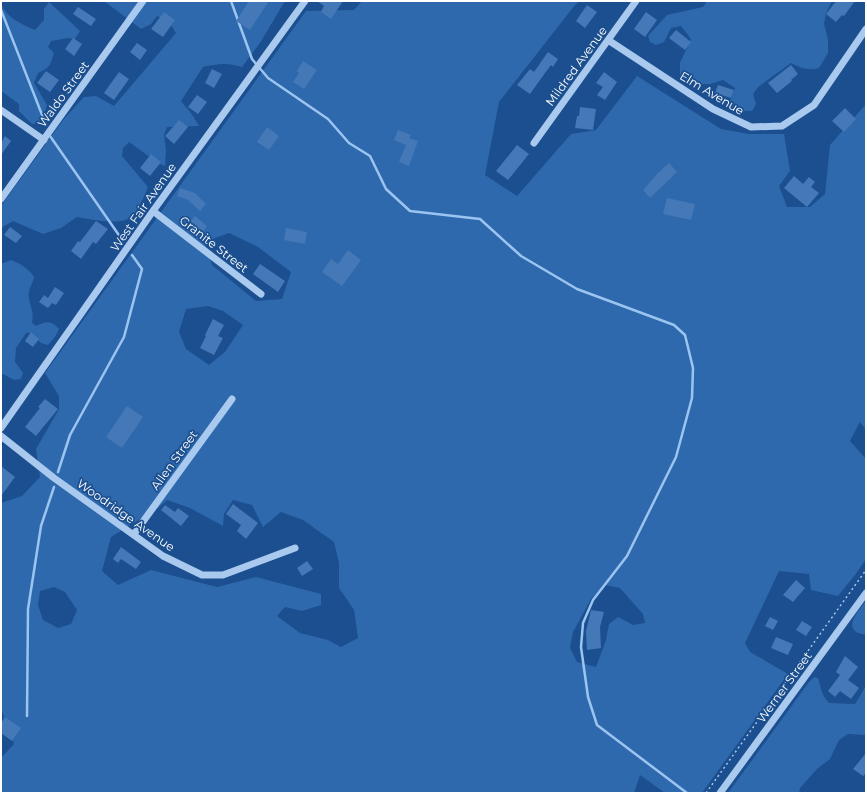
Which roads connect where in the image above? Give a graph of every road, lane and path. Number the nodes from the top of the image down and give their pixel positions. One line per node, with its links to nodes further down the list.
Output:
1 (143, 1): 7 (street, Waldo Street)
2 (305, 1): 10 (street, West Fair Avenue)
3 (636, 1): 5 (street, Mildred Avenue)
4 (866, 30): 5 (street, Elm Avenue)
5 (608, 40): 8 (street, Mildred Avenue)
6 (1, 110): 7 (street)
7 (44, 140): 9 (street, Waldo Street)
8 (534, 143)
9 (1, 199)
10 (153, 211): 11 (street, Granite Street); 13 (street, West Fair Avenue)
11 (261, 294)
12 (232, 399): 15 (street, Allen Street)
13 (1, 428)
14 (1, 436): 15 (street, Woodridge Avenue)
15 (134, 534): 16 (street, Woodridge Avenue)
16 (295, 548)
17 (866, 570): 19 (path)
18 (866, 593): 20 (street, Werner Street)
19 (706, 793)
20 (720, 793)

